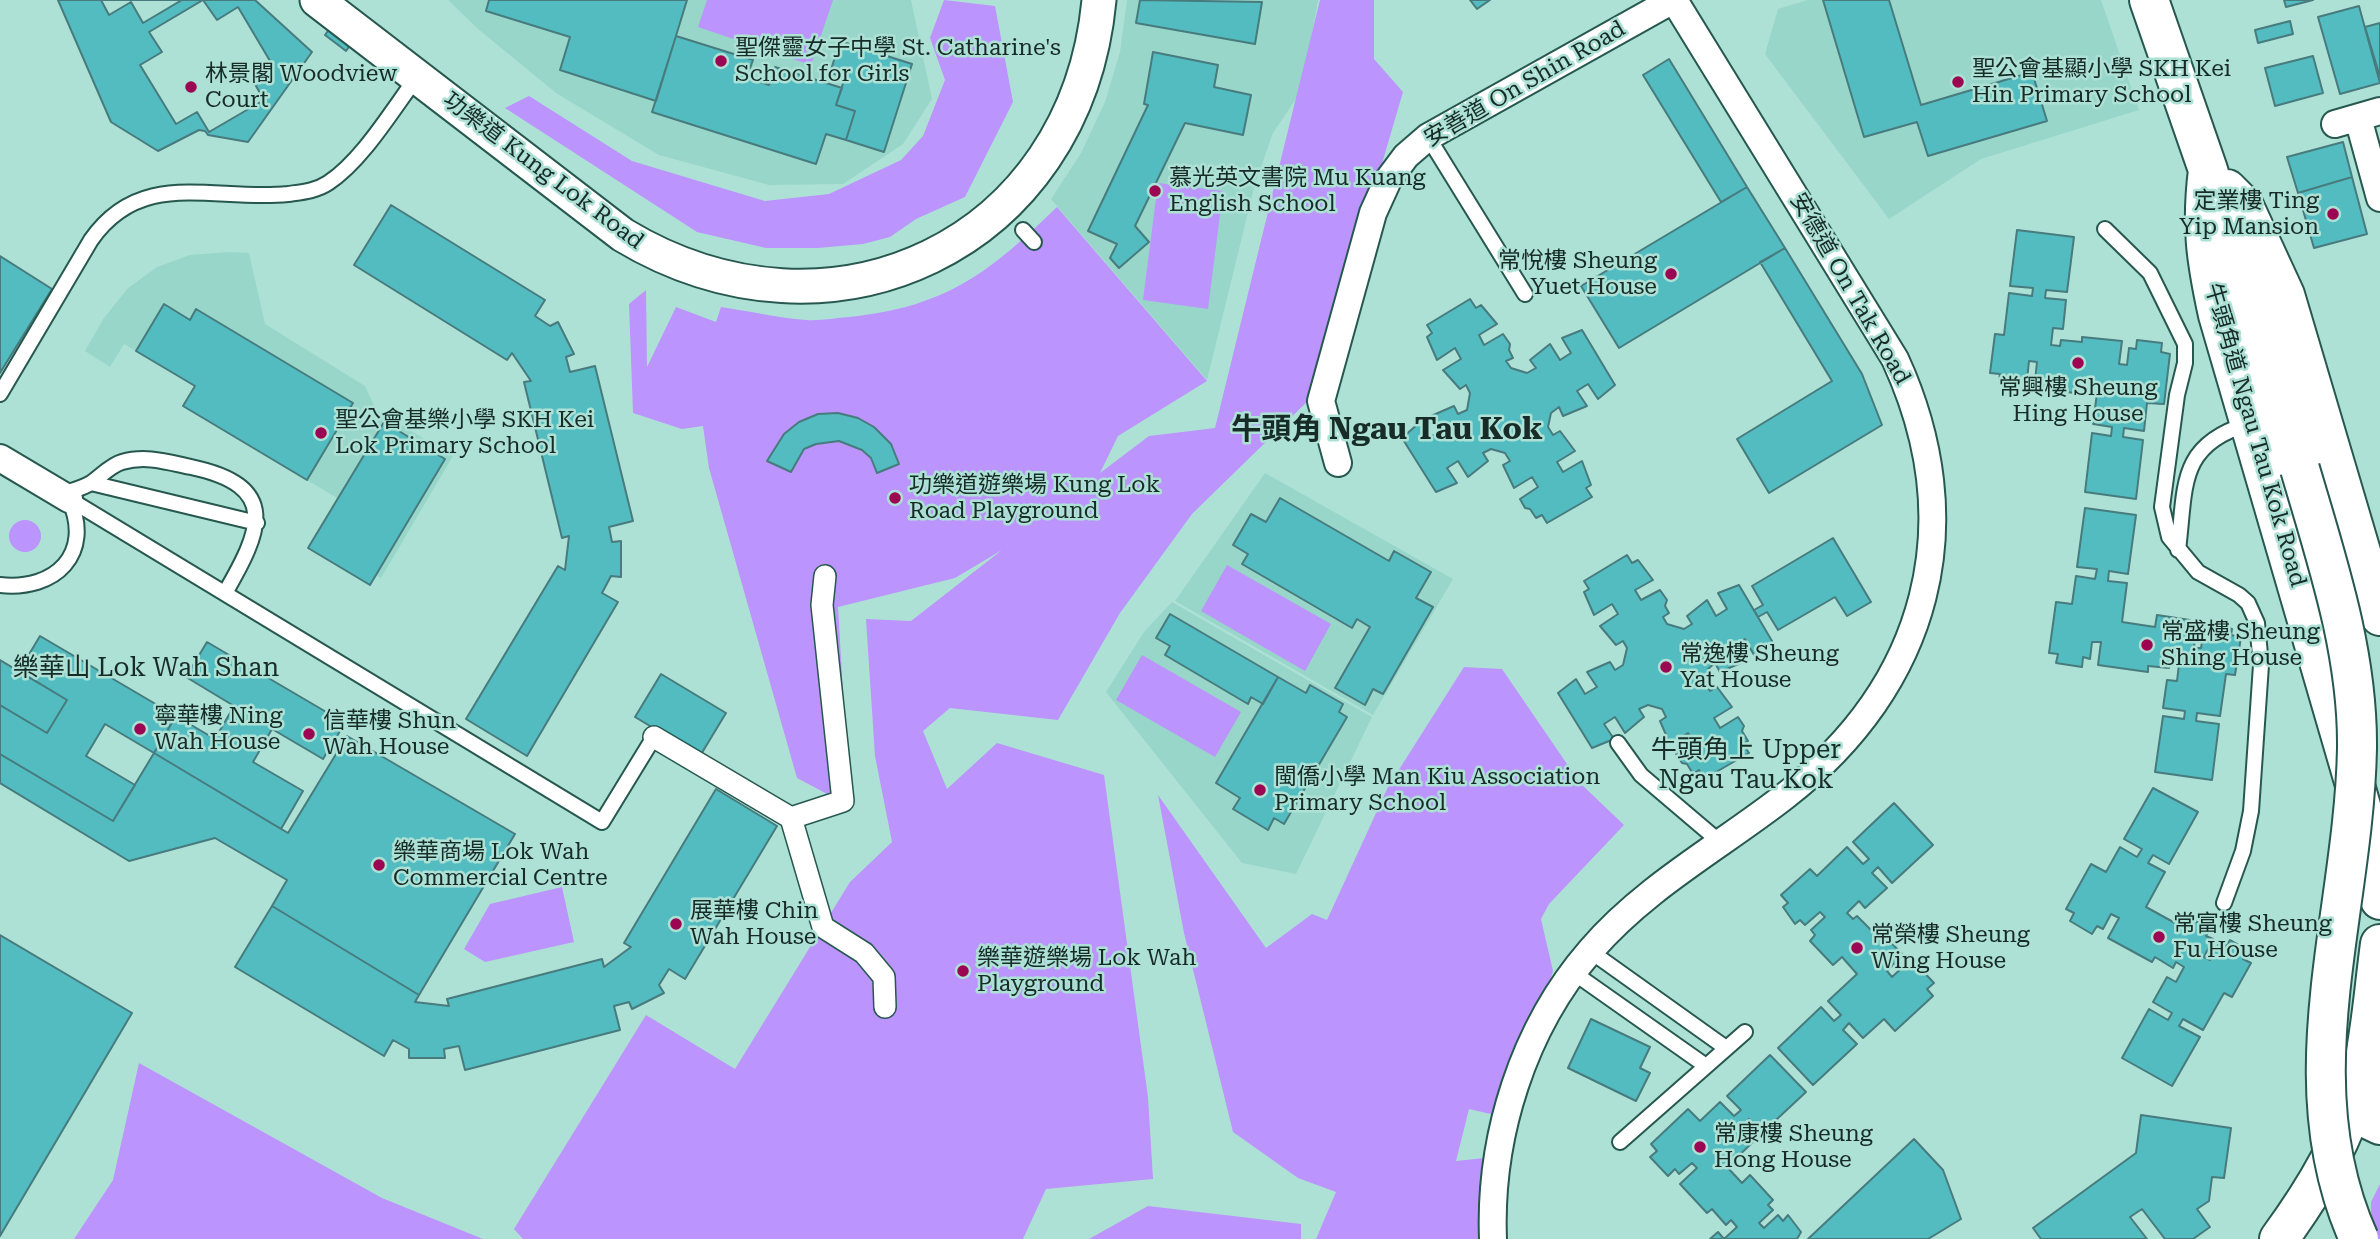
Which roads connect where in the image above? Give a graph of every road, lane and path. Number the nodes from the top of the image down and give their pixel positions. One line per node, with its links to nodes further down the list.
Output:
1 (317, 0): 5 (street, 功樂道 Kung Lok Road)
2 (1099, 0): 5 (street, 功樂道 Kung Lok Road)
3 (1673, 0): 7 (street, 安善道 On Shin Road); 29 (street, 安德道 On Tak Road)
4 (2149, 0): 8 (main road, 牛頭角道 Ngau Tau Kok Road)
5 (417, 77): 14 (lane)
6 (2358, 118): 9 (street)
7 (1428, 137): 13 (lane); 17 (street, 安善道 On Shin Road)
8 (2208, 170): 15 (main road, 牛頭角道 Ngau Tau Kok Road); 25 (main road, 牛頭角道 Ngau Tau Kok Road); 43 (main road, 牛頭角道 Ngau Tau Kok Road, bridge)
9 (2380, 198)
10 (2105, 229): 21 (lane)
11 (1023, 230): 12 (lane)
12 (1034, 242)
13 (1525, 294)
14 (0, 394)
15 (2250, 424): 21 (lane); 30 (main road, 牛頭角道 Ngau Tau Kok Road)
16 (0, 458): 19 (street)
17 (1338, 463)
18 (91, 483): 19 (lane); 20 (lane); 20 (lane)
19 (65, 497): 23 (lane); 24 (lane)
20 (257, 523): 24 (lane)
21 (2178, 550): 31 (lane)
22 (825, 576): 28 (street)
23 (2, 584)
24 (225, 593): 26 (lane)
25 (2380, 616)
26 (654, 737): 28 (street)
27 (1618, 743): 29 (lane)
28 (792, 818): 35 (street)
29 (1721, 843): 33 (street, 安德道 On Tak Road)
30 (2380, 900)
31 (2224, 903)
32 (2380, 944): 39 (main road)
33 (1590, 951): 34 (street, 安德道 On Tak Road); 37 (lane)
34 (1574, 972): 38 (lane); 41 (street, 安德道 On Tak Road)
35 (885, 1007)
36 (1745, 1032): 37 (lane)
37 (1726, 1048): 38 (lane)
38 (1706, 1066): 40 (lane)
39 (2368, 1101): 42 (main road)
40 (1620, 1142)
41 (1493, 1239)
42 (2279, 1239)
43 (2359, 1239)

